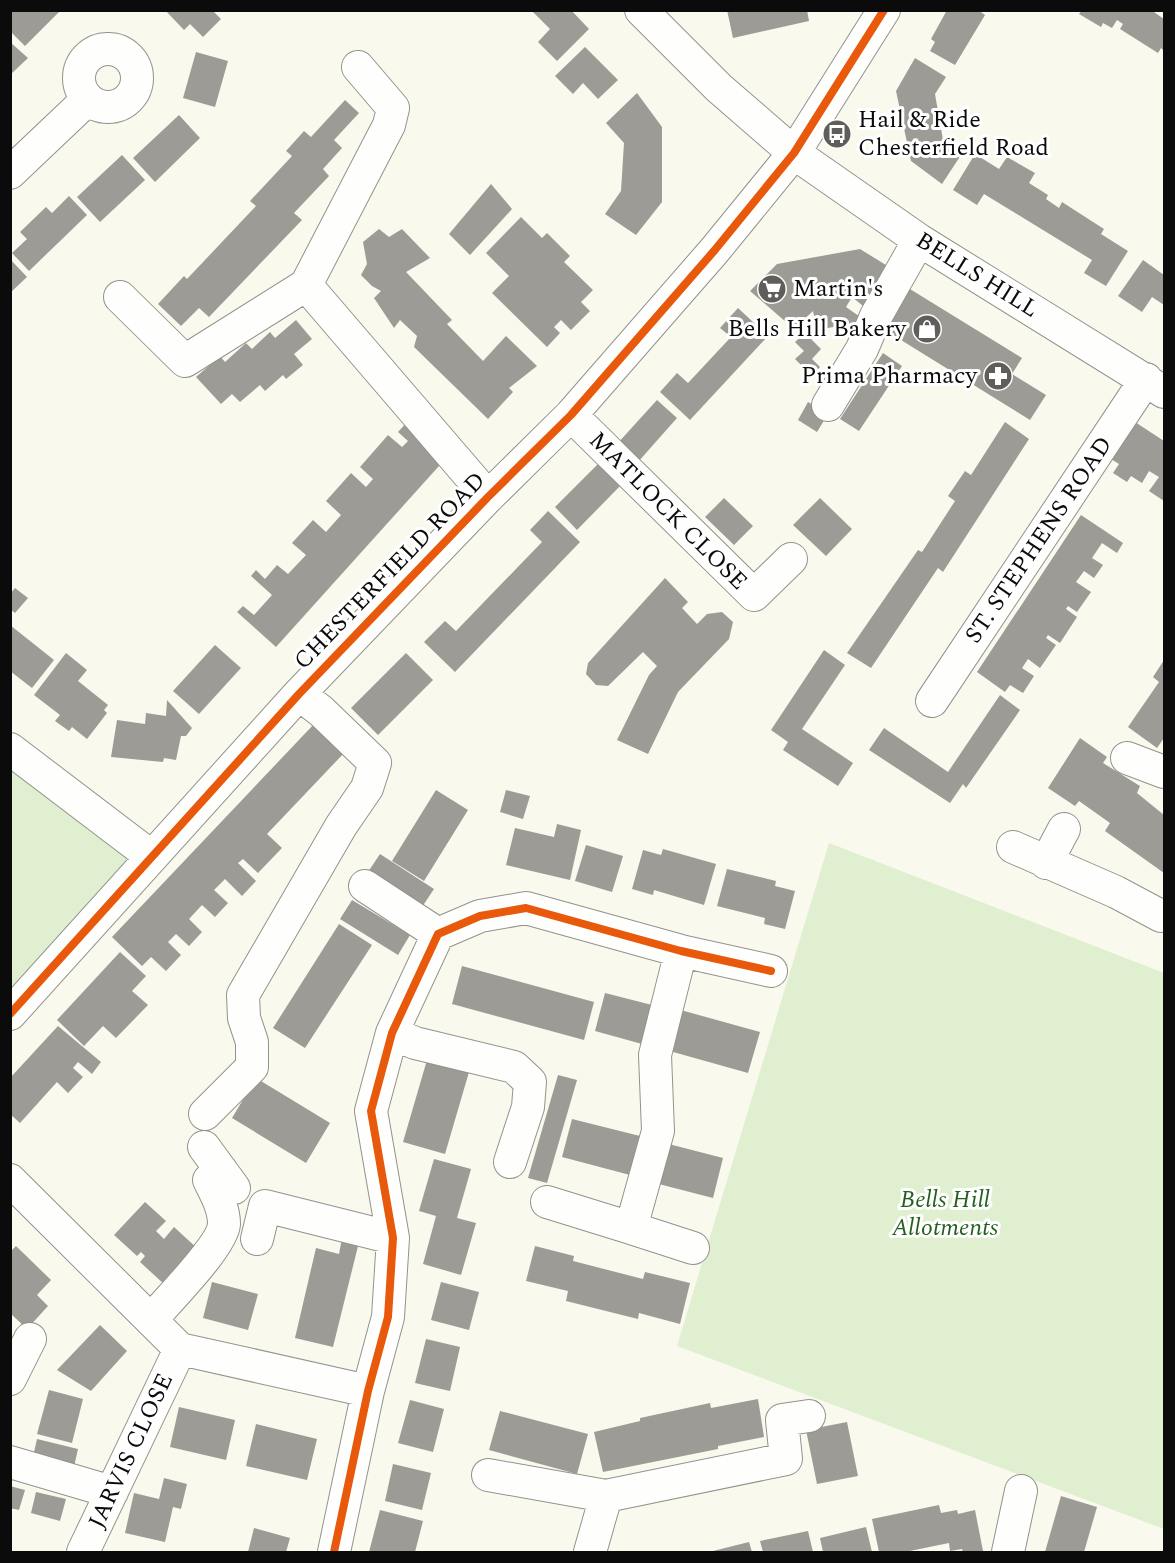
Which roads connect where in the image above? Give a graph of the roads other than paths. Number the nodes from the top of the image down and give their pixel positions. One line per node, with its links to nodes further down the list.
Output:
1 (641, 10): 5 (street, BELLS HILL)
2 (884, 10): 5 (street, CHESTERFIELD ROAD)
3 (358, 67): 8 (street)
4 (88, 99): 6 (street)
5 (794, 153): 7 (street, BELLS HILL); 12 (street, CHESTERFIELD ROAD)
6 (10, 173)
7 (919, 240): 10 (street, BELLS HILL); 11 (street)
8 (306, 285): 9 (street); 13 (street)
9 (120, 297)
10 (1155, 385): 16 (street, ST. STEPHENS ROAD)
11 (828, 405)
12 (571, 415): 13 (street, CHESTERFIELD ROAD); 14 (street, MATLOCK CLOSE)
13 (488, 496): 15 (street, CHESTERFIELD ROAD)
14 (791, 559)
15 (299, 694): 22 (street, CHESTERFIELD ROAD); 31 (street)
16 (932, 701)
17 (10, 750): 22 (street)
18 (1127, 758): 19 (street)
19 (1164, 772)
20 (1064, 829): 23 (street)
21 (1013, 847): 23 (street)
22 (152, 857): 29 (street, CHESTERFIELD ROAD)
23 (1046, 863): 25 (street)
24 (365, 886): 26 (street)
25 (1164, 916)
26 (438, 934): 27 (street); 30 (street)
27 (681, 951): 28 (street); 36 (street)
28 (771, 971)
29 (10, 1014)
30 (392, 1034): 32 (street); 37 (street)
31 (204, 1114)
32 (510, 1162)
33 (220, 1170): 40 (street)
34 (10, 1180): 40 (street)
35 (547, 1202): 36 (street)
36 (631, 1228): 39 (street)
37 (393, 1238): 38 (street); 44 (street)
38 (257, 1239)
39 (693, 1248)
40 (151, 1320): 42 (street)
41 (30, 1339): 43 (street)
42 (180, 1349): 44 (street); 49 (street, JARVIS CLOSE)
43 (10, 1379)
44 (368, 1391): 52 (street)
45 (809, 1416): 50 (street)
46 (10, 1462): 49 (street)
47 (488, 1475): 50 (street)
48 (1021, 1491): 54 (street)
49 (111, 1492): 51 (street, JARVIS CLOSE)
50 (606, 1496): 53 (street)
51 (83, 1552)
52 (334, 1552)
53 (590, 1552)
54 (1008, 1552)

